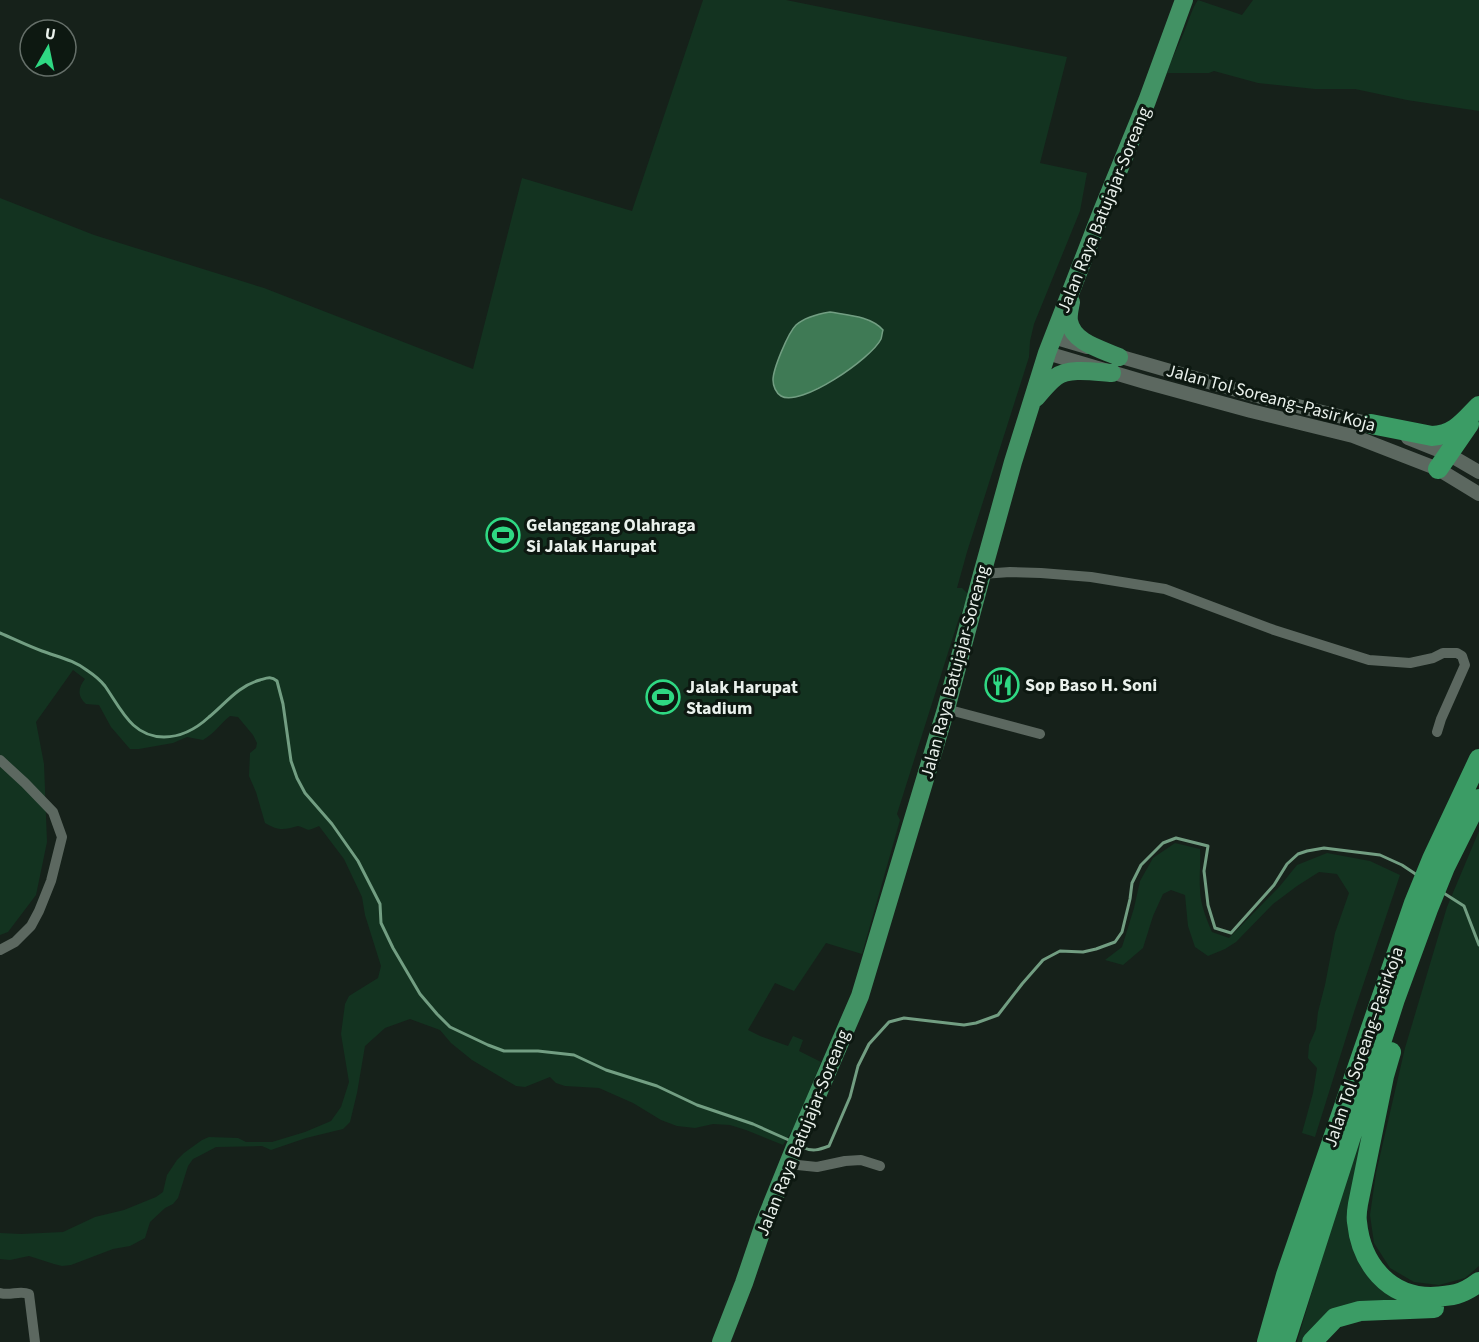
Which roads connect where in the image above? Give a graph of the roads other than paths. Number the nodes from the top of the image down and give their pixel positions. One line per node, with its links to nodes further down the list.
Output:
1 (1184, 0): 2 (highway, Jalan Raya Batujajar-Soreang)
2 (1072, 291): 3 (highway, Jalan Raya Batujajar-Soreang); 4 (highway)
3 (1050, 345): 4 (street, Jalan Tol Soreang–Pasir Koja); 5 (highway, Jalan Raya Batujajar-Soreang)
4 (1115, 365): 5 (highway); 7 (street, Jalan Tol Soreang–Pasir Koja); 9 (street, Jalan Tol Soreang–Pasir Koja)
5 (1032, 401): 12 (highway, Jalan Raya Batujajar-Soreang)
6 (1479, 408): 7 (highway); 9 (highway)
7 (1371, 424): 9 (street, Jalan Tol Soreang–Pasir Koja)
8 (1479, 431): 9 (highway)
9 (1449, 464): 10 (street, Jalan Tol Soreang–Pasir Koja); 11 (street, Jalan Tol Soreang–Pasir Koja)
10 (1479, 472)
11 (1479, 494)
12 (982, 574): 13 (highway, Jalan Raya Batujajar-Soreang); 14 (street)
13 (946, 709): 15 (street); 22 (highway, Jalan Raya Batujajar-Soreang)
14 (1437, 732)
15 (1040, 734)
16 (0, 759): 21 (street)
17 (1479, 759): 19 (highway)
18 (1479, 799): 19 (highway)
19 (1440, 866): 20 (highway)
20 (1425, 908): 24 (highway); 29 (highway, Jalan Tol Soreang–Pasirkoja); 30 (highway, Jalan Tol Soreang–Pasirkoja)
21 (0, 950)
22 (794, 1149): 23 (street); 28 (highway, Jalan Raya Batujajar-Soreang)
23 (880, 1166)
24 (1479, 1282)
25 (0, 1293): 27 (street)
26 (1479, 1296): 31 (highway)
27 (35, 1342)
28 (721, 1342)
29 (1267, 1342)
30 (1285, 1342)
31 (1312, 1342)

